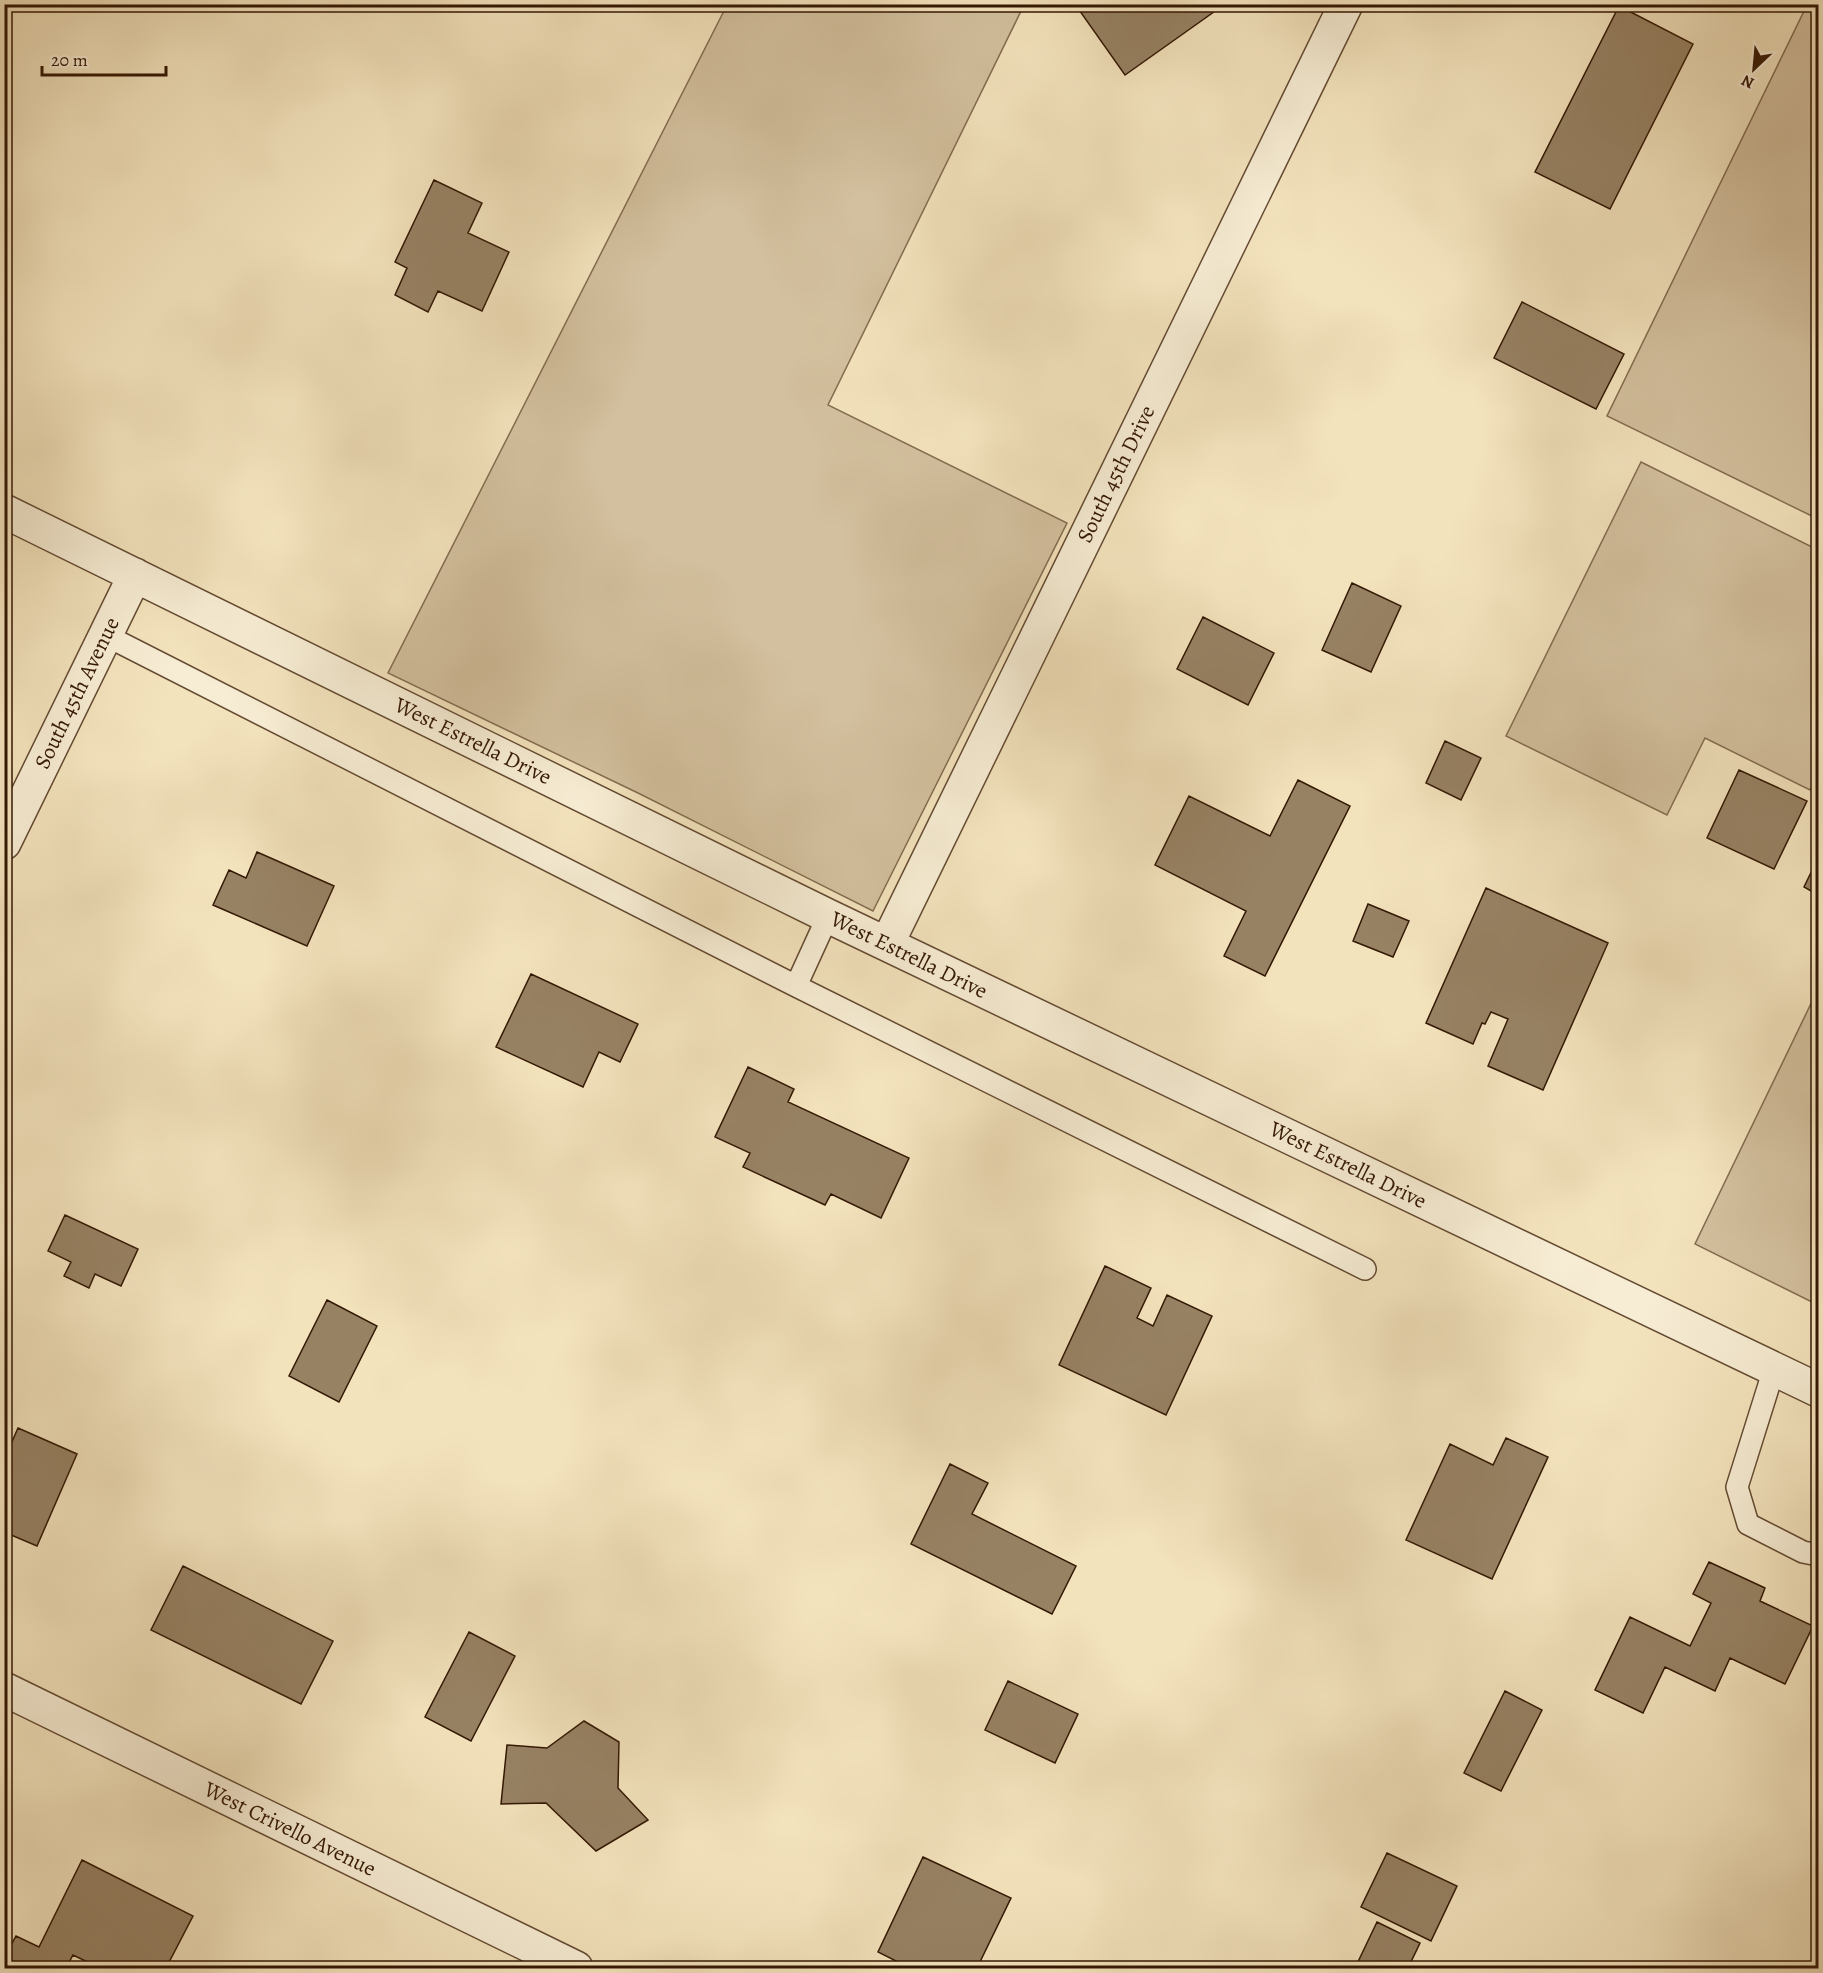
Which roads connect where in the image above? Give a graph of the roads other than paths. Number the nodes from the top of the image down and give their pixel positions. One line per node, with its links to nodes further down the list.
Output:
1 (1346, 4): 7 (street, South 45th Drive)
2 (4, 511): 3 (street, West Estrella Drive)
3 (135, 575): 4 (street, South 45th Avenue); 6 (street, West Estrella Drive)
4 (105, 635): 5 (street, South 45th Avenue); 8 (lane)
5 (4, 843)
6 (828, 916): 7 (street, West Estrella Drive); 8 (lane)
7 (886, 944): 10 (street, West Estrella Drive)
8 (796, 986): 9 (lane)
9 (1365, 1269)
10 (1774, 1369): 11 (street, West Estrella Drive); 12 (lane)
11 (1818, 1390)
12 (1818, 1555)
13 (4, 1689): 14 (street, West Crivello Avenue)
14 (576, 1968)

